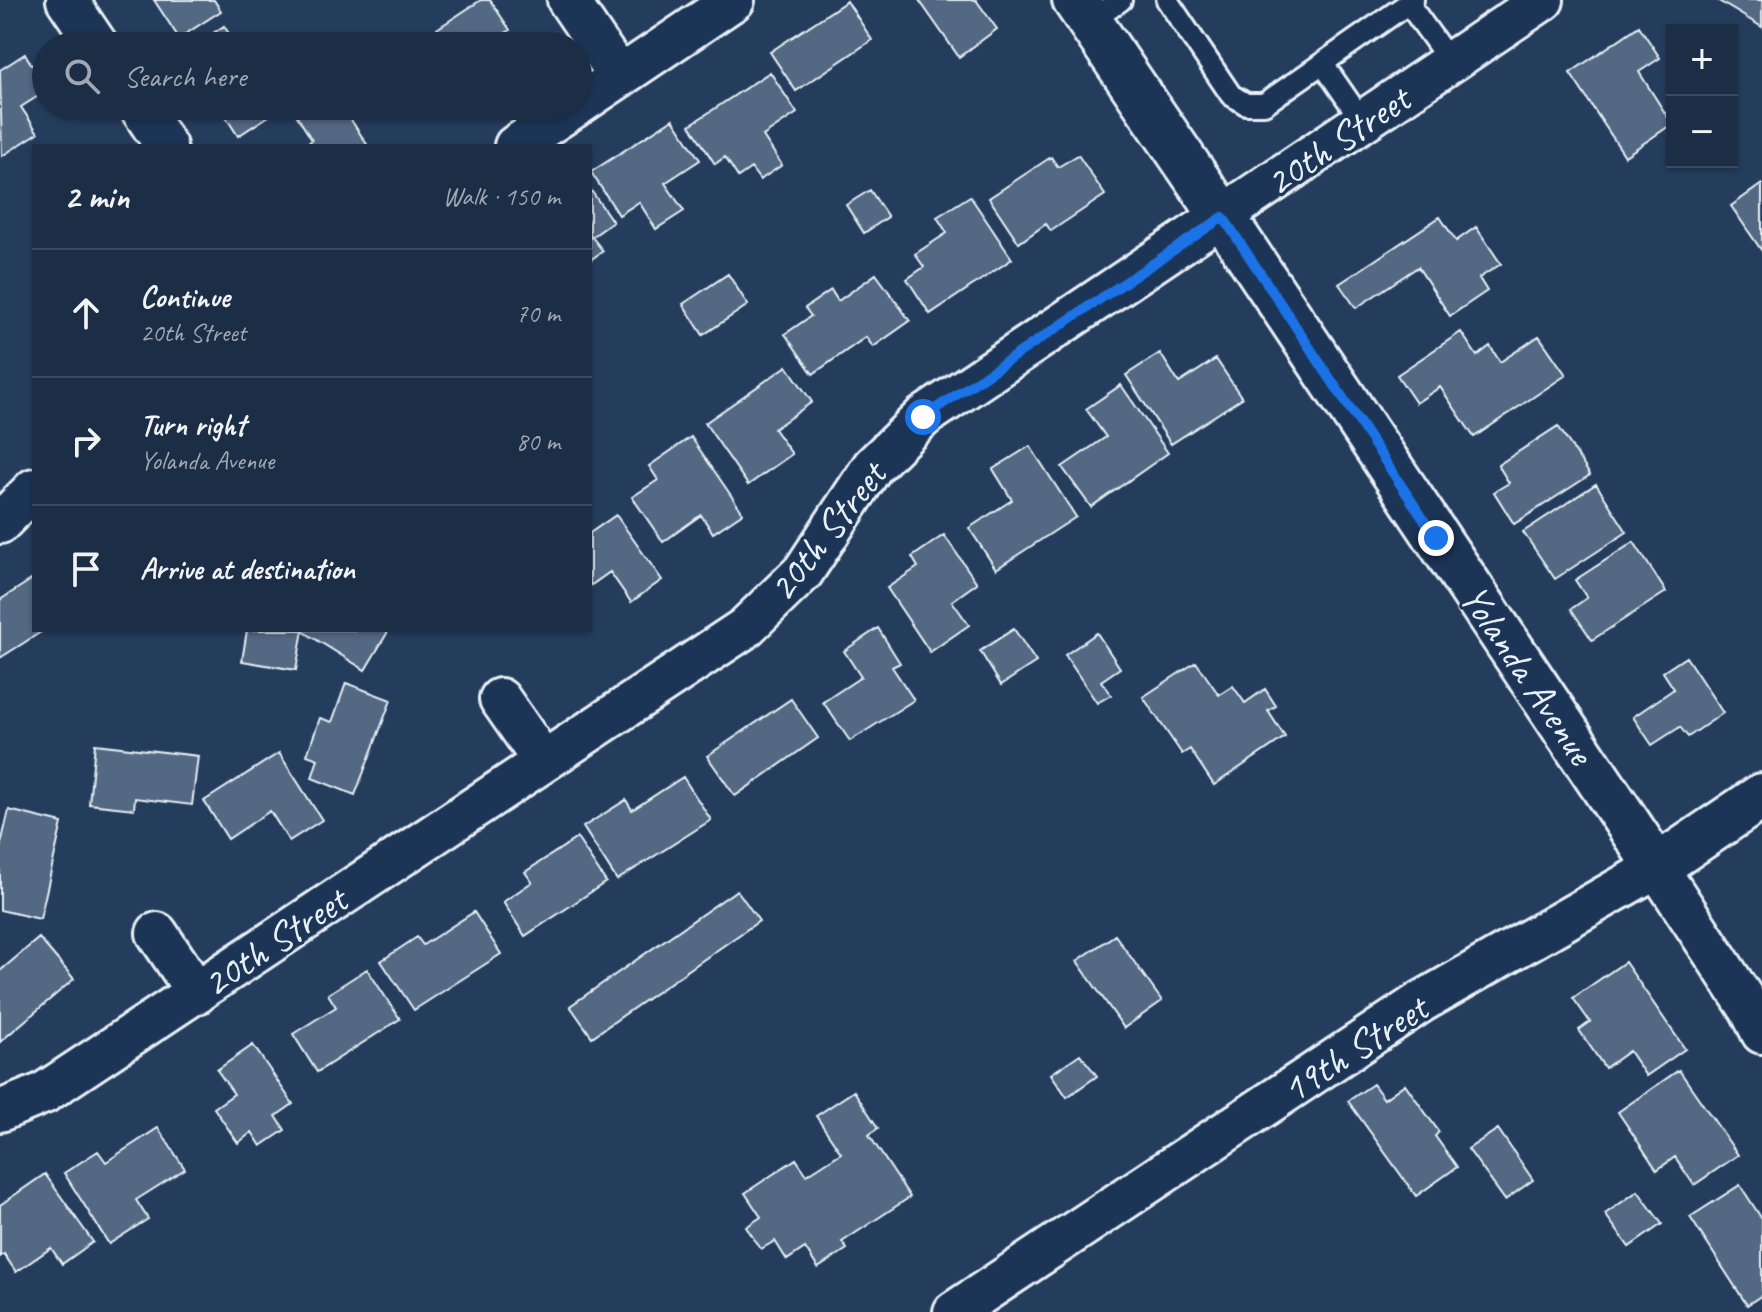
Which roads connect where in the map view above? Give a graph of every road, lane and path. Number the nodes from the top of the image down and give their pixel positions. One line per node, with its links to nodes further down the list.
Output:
1 (67, 0): 8 (street)
2 (568, 0): 9 (street)
3 (734, 0): 13 (street)
4 (1167, 0): 12 (lane)
5 (1543, 0): 11 (street, 20th Street)
6 (1411, 2): 11 (lane); 12 (lane)
7 (1095, 7): 20 (street, Yolanda Avenue)
8 (89, 32)
9 (590, 32)
10 (592, 36): 13 (street)
11 (1451, 63): 17 (street, 20th Street)
12 (1323, 64): 17 (lane)
13 (620, 77): 14 (street)
14 (592, 95)
15 (148, 120): 18 (street)
16 (554, 120): 19 (street)
17 (1363, 122): 20 (street, 20th Street)
18 (165, 144)
19 (518, 144)
20 (1223, 217): 24 (street, 20th Street); 26 (street, Yolanda Avenue)
21 (32, 491): 22 (street)
22 (0, 523)
23 (500, 699): 24 (street)
24 (543, 761): 28 (street, 20th Street)
25 (1762, 796): 26 (street, 19th Street)
26 (1657, 867): 29 (street, Yolanda Avenue); 31 (street, 19th Street)
27 (157, 933): 28 (street)
28 (197, 993): 30 (street, 20th Street)
29 (1762, 1033)
30 (0, 1111)
31 (954, 1312)

